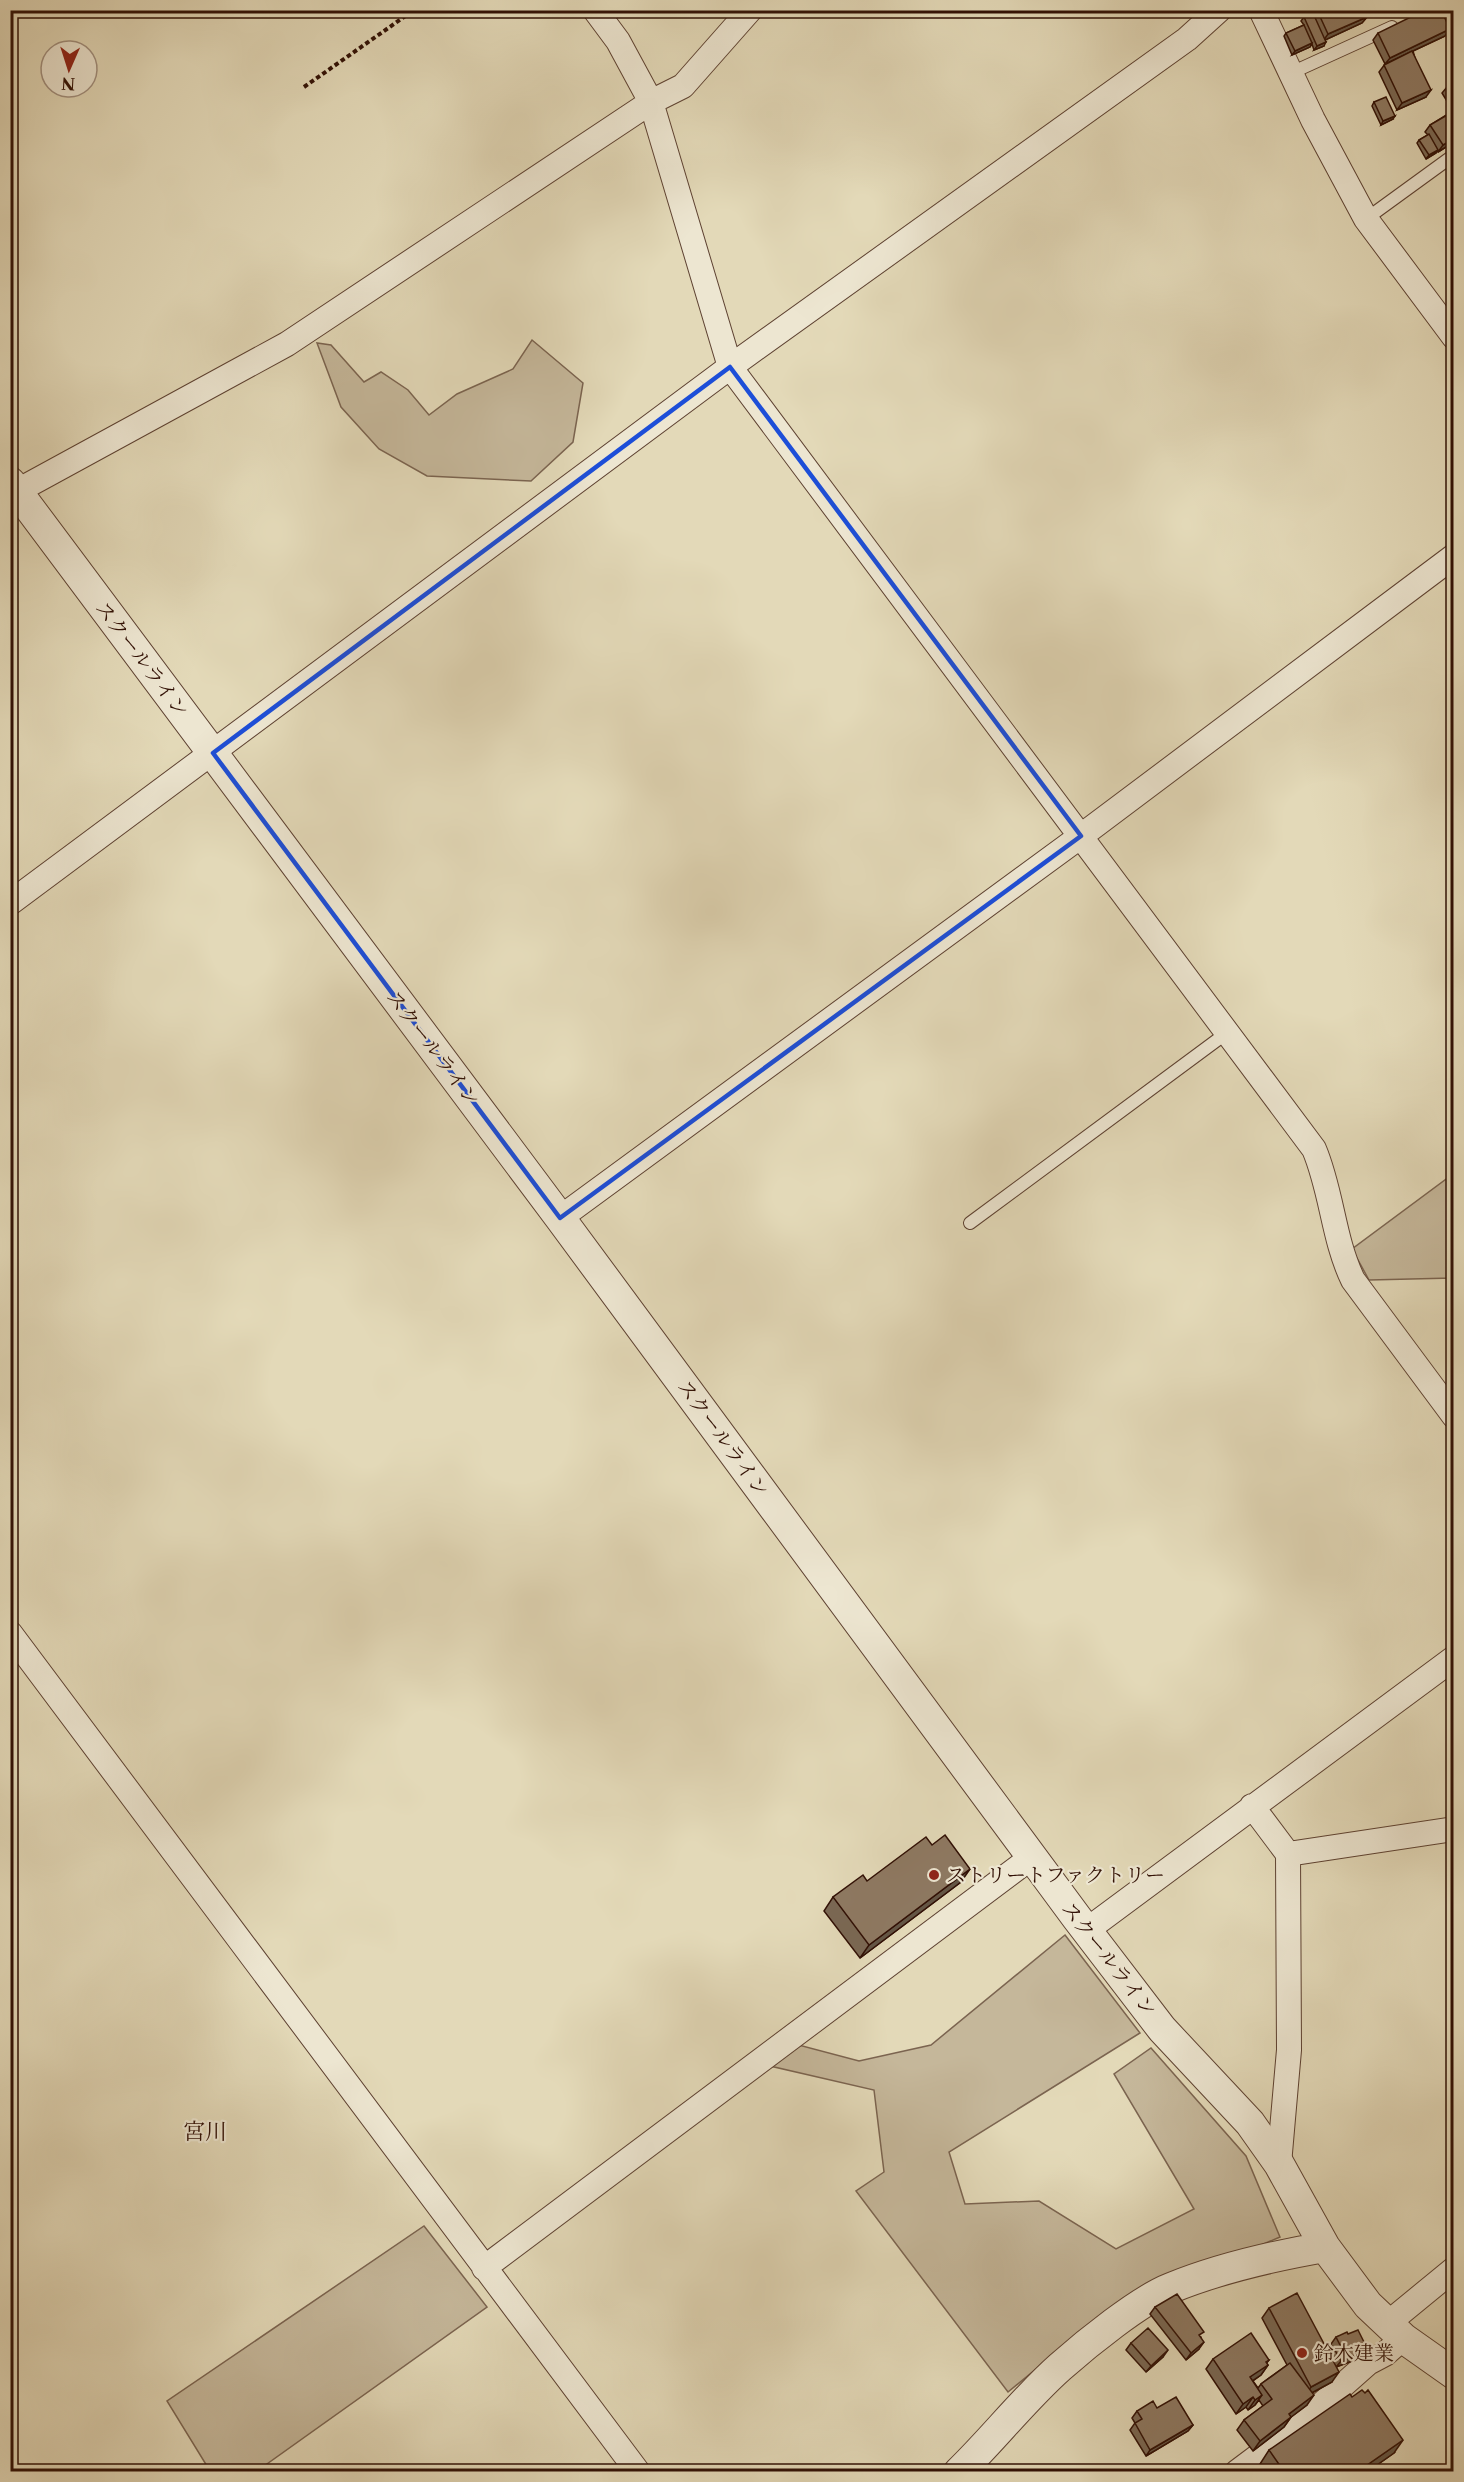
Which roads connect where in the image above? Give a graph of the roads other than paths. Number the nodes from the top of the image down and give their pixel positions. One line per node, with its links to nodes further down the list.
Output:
1 (595, 10): 7 (street)
2 (750, 10): 7 (street)
3 (1219, 10): 11 (street)
4 (1262, 10): 6 (street)
5 (1407, 20): 6 (lane)
6 (1291, 74): 9 (street)
7 (651, 102): 11 (street); 12 (street)
8 (1454, 155): 9 (lane)
9 (1366, 219): 10 (street)
10 (1454, 337)
11 (730, 367): 14 (street); 15 (street)
12 (13, 489): 14 (street, スクールライン)
13 (1454, 556): 15 (street)
14 (213, 753): 16 (street); 18 (street, スクールライン)
15 (1081, 836): 17 (street); 18 (street)
16 (10, 903)
17 (1228, 1032): 19 (lane); 20 (street)
18 (560, 1218): 26 (street, スクールライン)
19 (970, 1223)
20 (1454, 1416)
21 (10, 1633): 30 (street)
22 (1454, 1658): 23 (street)
23 (1252, 1806): 25 (street); 27 (street)
24 (1454, 1828): 25 (street)
25 (1288, 1854): 28 (street)
26 (1032, 1857): 27 (street, スクールライン); 30 (street)
27 (1087, 1930): 28 (street, スクールライン)
28 (1279, 2164): 29 (street, スクールライン)
29 (1325, 2247): 32 (street, スクールライン); 35 (street)
30 (484, 2268): 34 (street)
31 (1454, 2269): 32 (street)
32 (1395, 2331): 33 (street, スクールライン); 36 (street)
33 (1454, 2374)
34 (638, 2472)
35 (959, 2472)
36 (1238, 2472)

